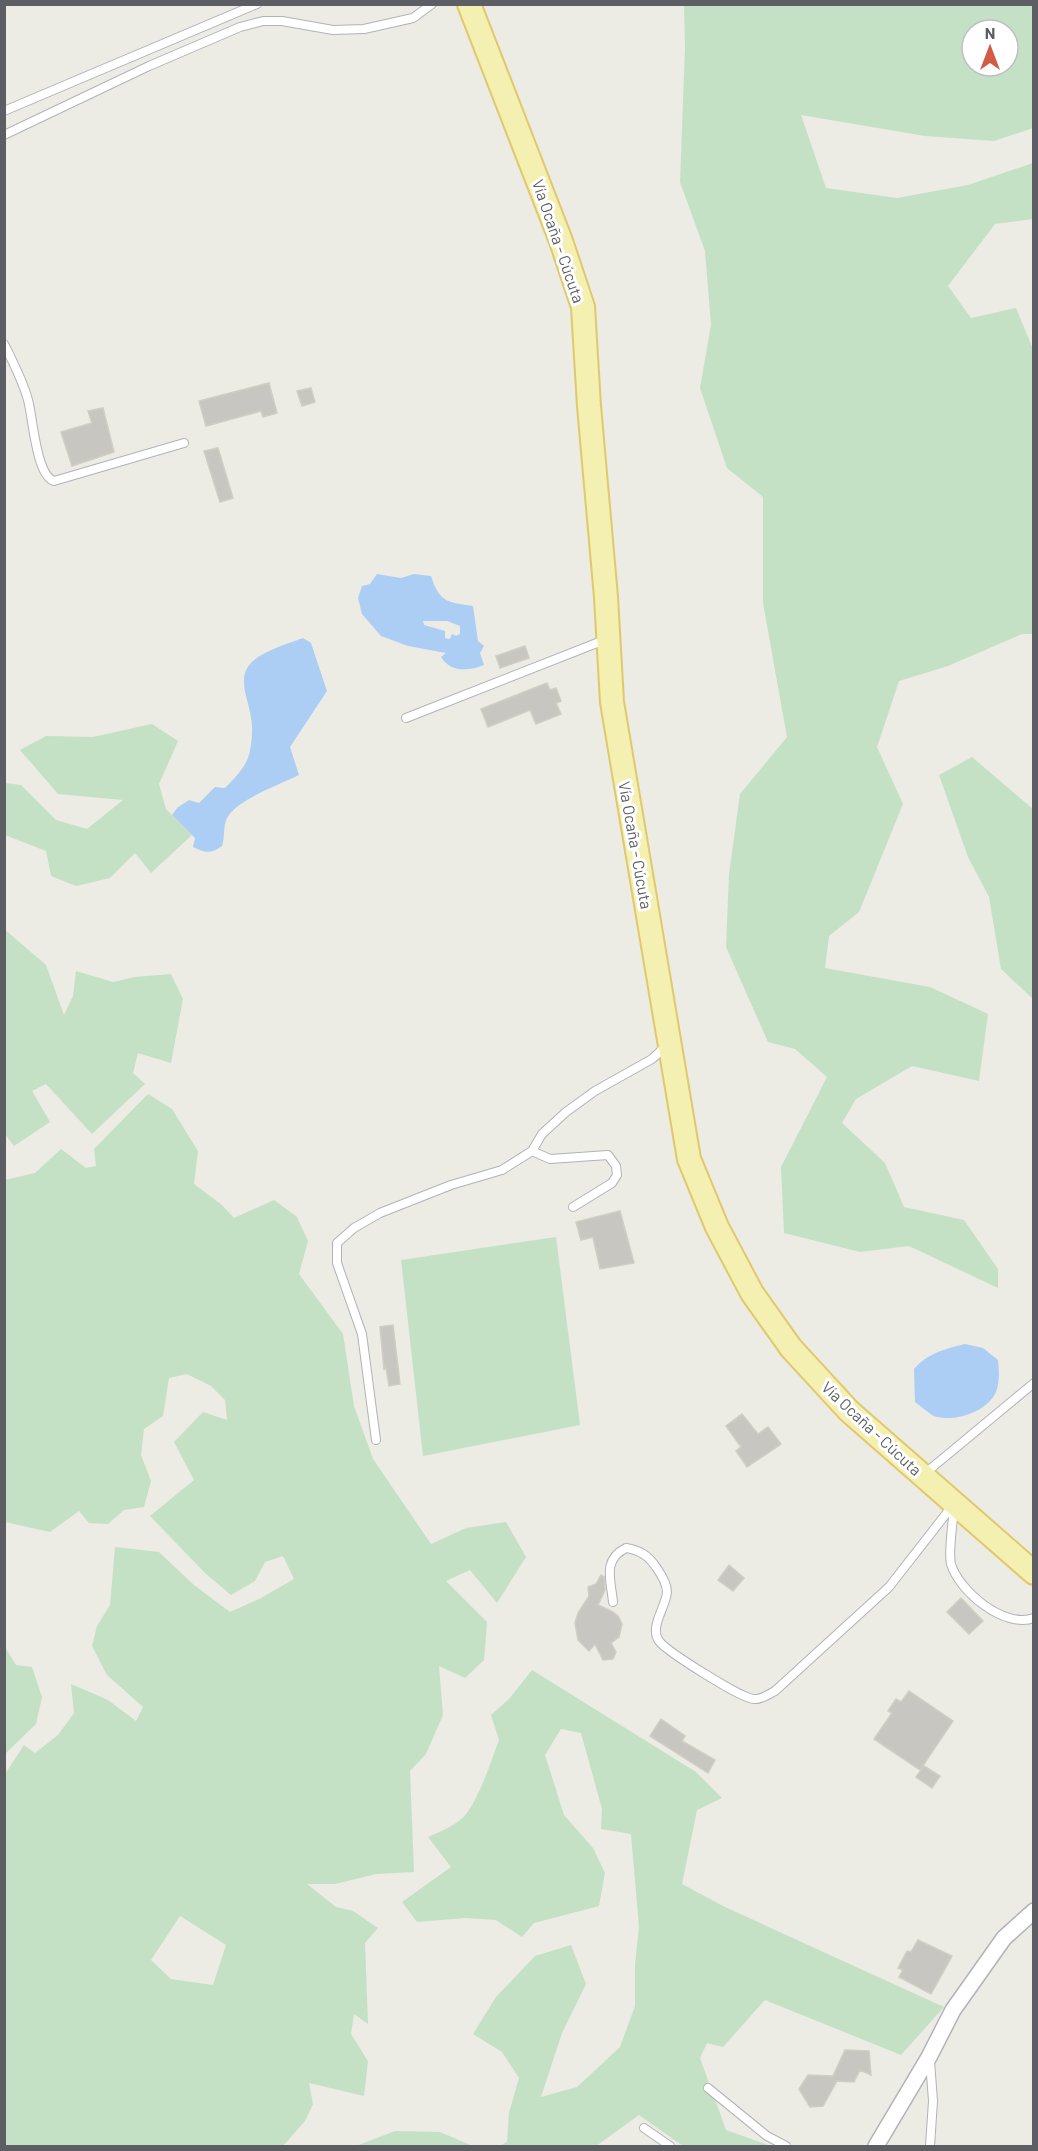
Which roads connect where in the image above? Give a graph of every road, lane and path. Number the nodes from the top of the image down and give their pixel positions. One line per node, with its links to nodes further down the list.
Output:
1 (257, 4): 4 (lane)
2 (432, 4): 5 (lane)
3 (468, 4): 8 (main road, Vía Ocaña - Cúcuta)
4 (4, 111)
5 (4, 135)
6 (4, 344): 7 (lane)
7 (184, 443)
8 (608, 639): 9 (lane); 10 (main road, Vía Ocaña - Cúcuta)
9 (406, 718)
10 (669, 1043): 11 (lane); 15 (main road, Vía Ocaña - Cúcuta)
11 (532, 1150): 12 (lane); 14 (lane)
12 (573, 1207)
13 (1034, 1383): 15 (lane)
14 (376, 1440)
15 (922, 1476): 16 (main road, Vía Ocaña - Cúcuta)
16 (954, 1504): 17 (main road, Vía Ocaña - Cúcuta); 18 (lane); 19 (lane)
17 (1034, 1573)
18 (613, 1602)
19 (1034, 1618)
20 (1034, 1911): 21 (street)
21 (929, 2057): 26 (street); 27 (lane)
22 (708, 2088): 25 (lane)
23 (644, 2128): 24 (lane)
24 (670, 2146)
25 (786, 2146)
26 (876, 2146)
27 (930, 2146)

